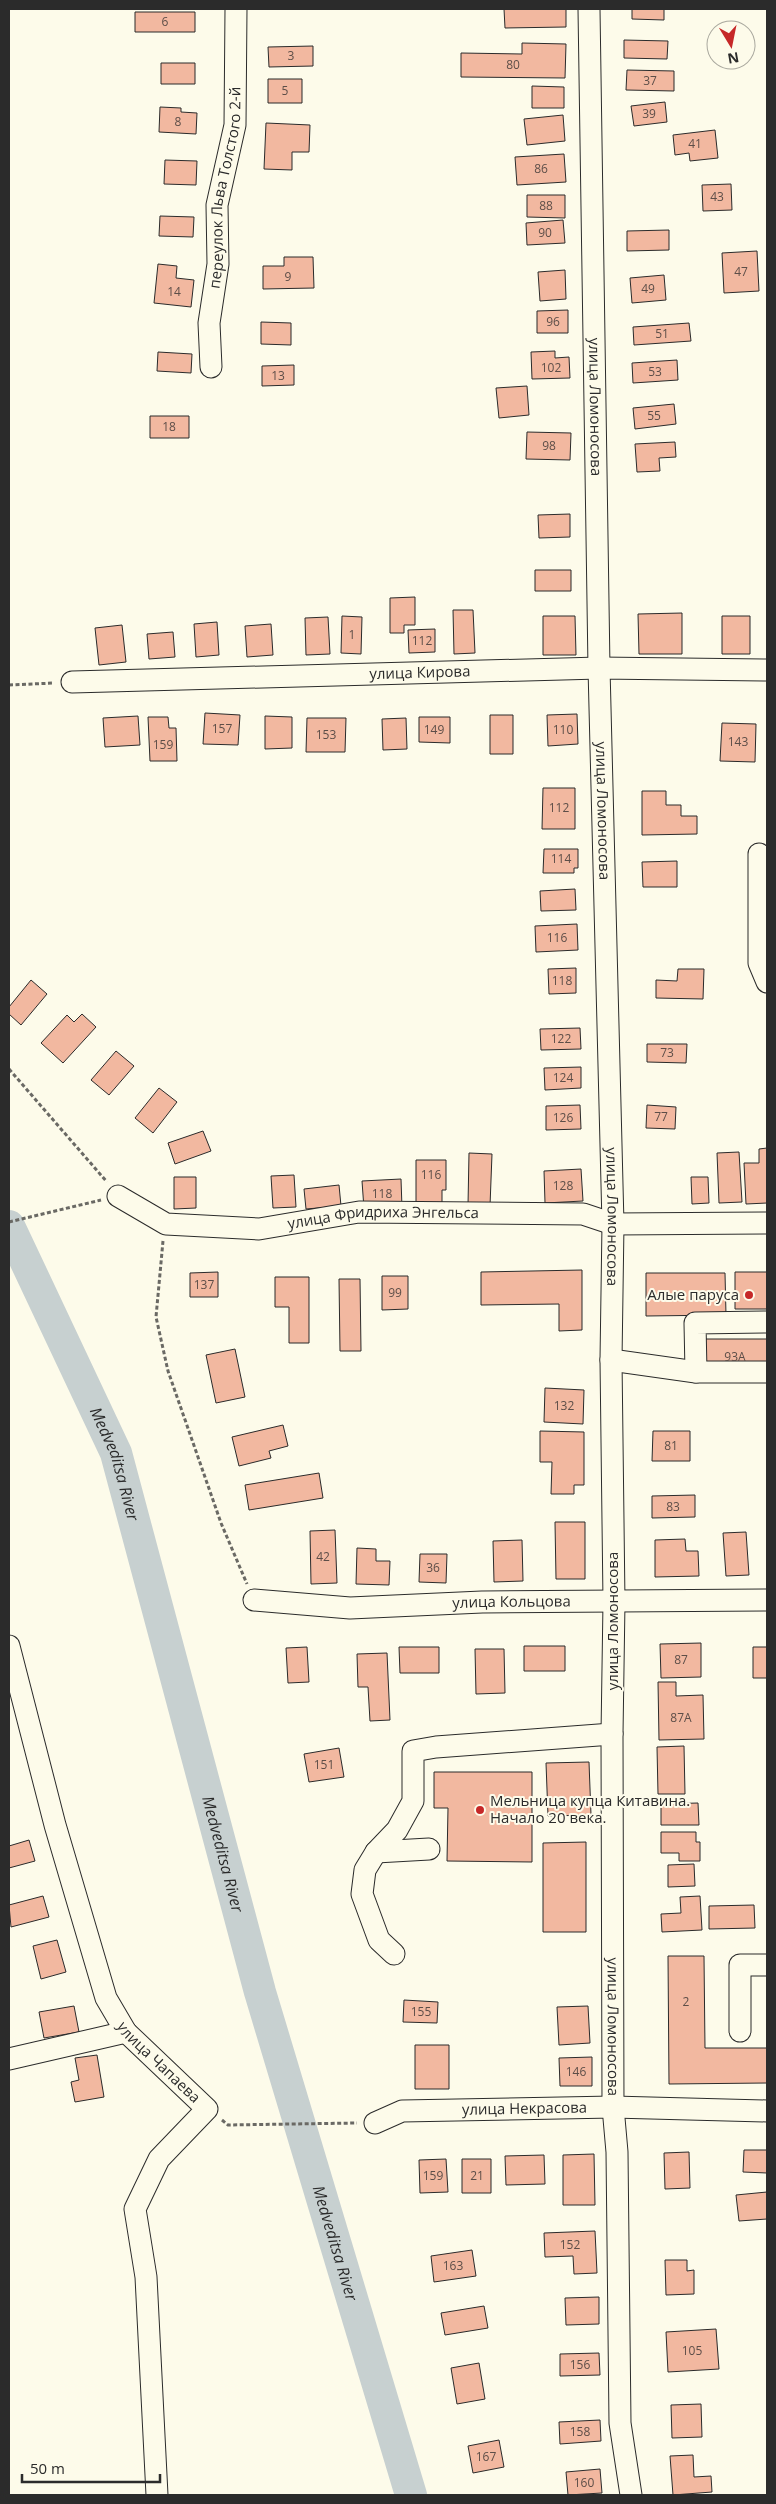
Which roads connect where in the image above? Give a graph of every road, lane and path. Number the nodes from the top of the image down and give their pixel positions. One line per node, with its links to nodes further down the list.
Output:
1 (236, 9): 3 (street, переулок Льва Толстого 2-й)
2 (589, 9): 4 (street, улица Ломоносова)
3 (211, 367)
4 (599, 668): 5 (street, улица Кирова); 6 (street, улица Кирова); 15 (street, улица Ломоносова)
5 (767, 670)
6 (72, 682): 7 (path)
7 (9, 686)
8 (759, 854): 9 (street)
9 (767, 982)
10 (9, 1069): 11 (path)
11 (118, 1196): 12 (path); 14 (street, улица Фридриха Энгельса)
12 (9, 1222)
13 (767, 1223): 15 (street, улица Фридриха Энгельса)
14 (166, 1224): 15 (street, улица Фридриха Энгельса); 20 (path)
15 (613, 1224): 17 (street, улица Ломоносова)
16 (767, 1322): 18 (street)
17 (611, 1360): 18 (street); 22 (street, улица Ломоносова)
18 (696, 1372): 19 (street)
19 (767, 1372)
20 (254, 1600): 22 (street, улица Кольцова)
21 (767, 1600): 22 (street, улица Кольцова)
22 (614, 1602): 24 (street, улица Ломоносова)
23 (9, 1646): 30 (street, улица Чапаева)
24 (612, 1734): 26 (street); 32 (street, улица Ломоносова)
25 (429, 1849): 26 (street)
26 (376, 1852): 27 (street)
27 (394, 1954)
28 (767, 1965): 29 (street)
29 (740, 2031)
30 (126, 2032): 31 (street); 36 (street, улица Чапаева)
31 (9, 2059)
32 (613, 2107): 33 (street, улица Некрасова); 34 (street, улица Некрасова); 37 (street, улица Ломоносова)
33 (767, 2111)
34 (375, 2123): 35 (path)
35 (228, 2125)
36 (157, 2495)
37 (631, 2495)

